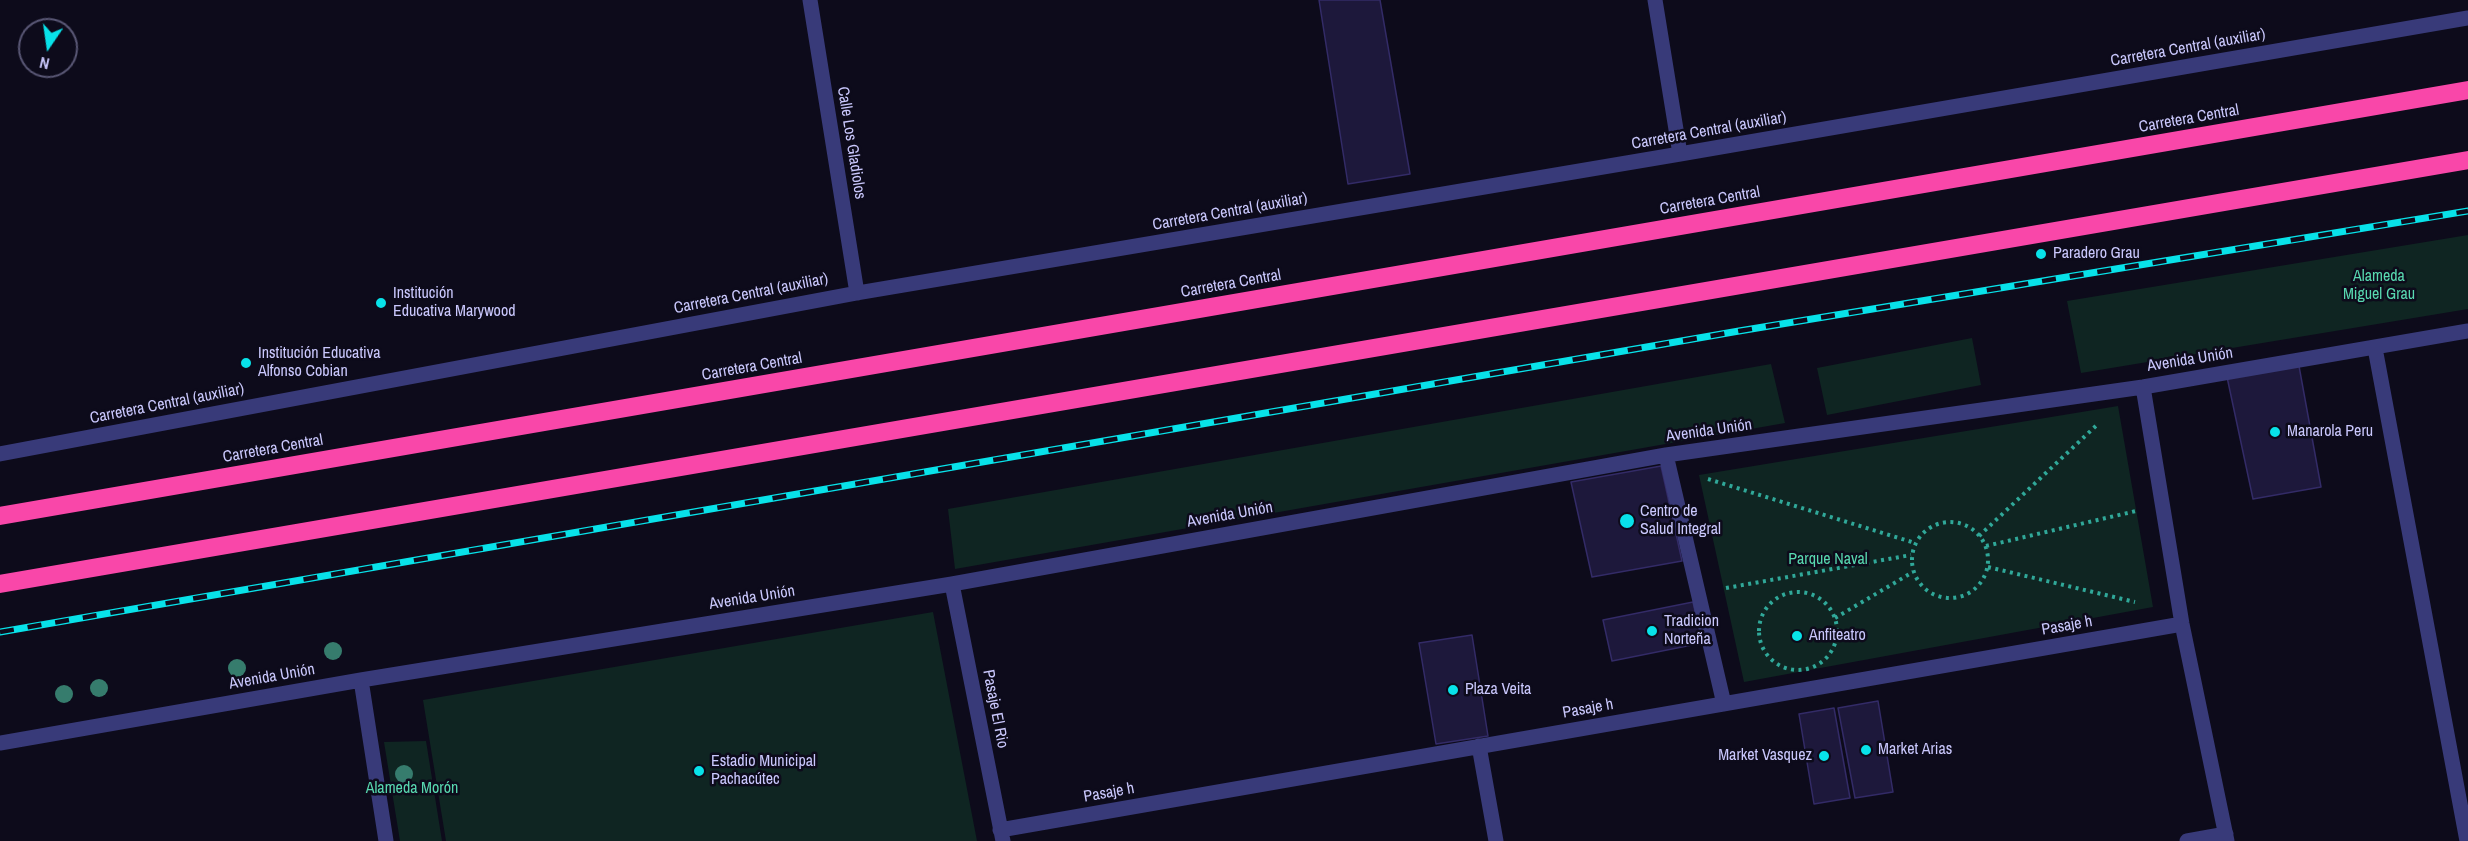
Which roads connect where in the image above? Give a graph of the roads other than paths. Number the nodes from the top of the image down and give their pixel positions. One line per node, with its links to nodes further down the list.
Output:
1 (810, 0): 7 (street, Calle Los Gladiolos)
2 (1655, 0): 5 (street)
3 (2468, 18): 5 (street, Carretera Central (auxiliar))
4 (2468, 90): 13 (highway, Carretera Central)
5 (1680, 154): 7 (street, Carretera Central (auxiliar))
6 (2468, 160): 14 (highway)
7 (857, 293): 11 (street, Carretera Central (auxiliar))
8 (2468, 331): 9 (street, Avenida Unión)
9 (2375, 348): 10 (street, Avenida Unión); 26 (street)
10 (2143, 387): 12 (street, Avenida Unión); 16 (street)
11 (0, 454)
12 (1666, 455): 15 (street, Avenida Unión); 18 (street)
13 (0, 516)
14 (0, 584)
15 (952, 584): 17 (street, Avenida Unión); 21 (street, Pasaje El Rio)
16 (2182, 624): 18 (street, Pasaje h); 22 (street)
17 (361, 680): 19 (street, Avenida Unión); 23 (street)
18 (1725, 704): 20 (street, Pasaje h)
19 (0, 743)
20 (1479, 747): 21 (street, Pasaje h); 24 (street)
21 (1001, 836)
22 (2227, 837): 25 (street)
23 (387, 841)
24 (1496, 841)
25 (2187, 841)
26 (2467, 841)

